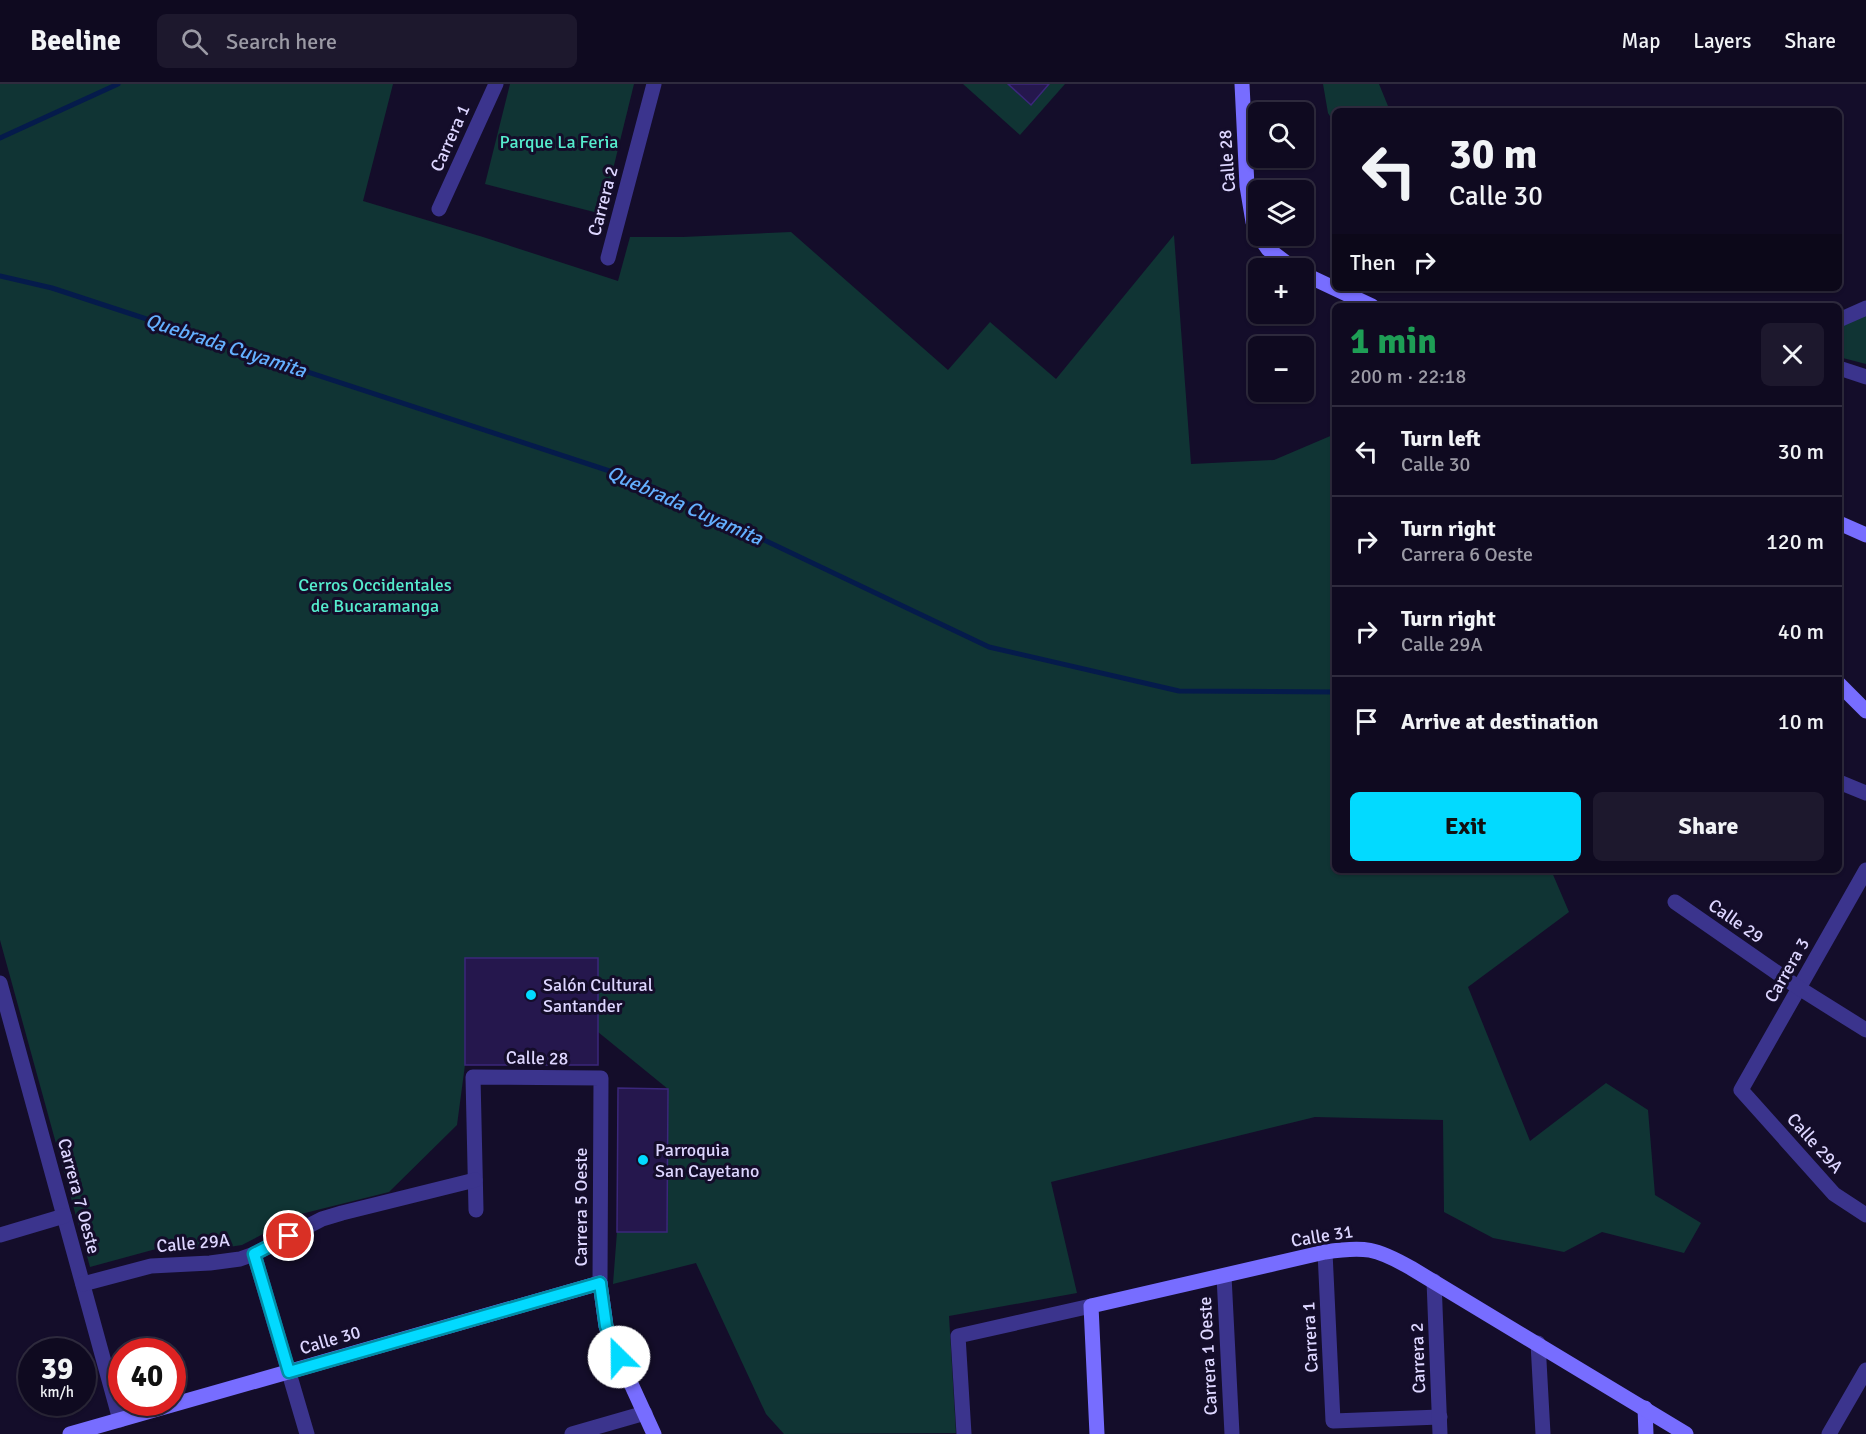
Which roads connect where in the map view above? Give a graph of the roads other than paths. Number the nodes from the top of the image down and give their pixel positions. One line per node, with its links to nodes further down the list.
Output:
1 (496, 84): 5 (street, Carrera 1)
2 (654, 84): 7 (street, Carrera 2)
3 (1242, 84): 4 (street, Calle 28)
4 (1248, 186)
5 (439, 208)
6 (1266, 246): 8 (street, Calle 28)
7 (608, 258)
8 (1280, 258)
9 (1314, 279): 10 (street)
10 (1332, 287)
11 (1340, 291): 12 (street)
12 (1366, 303)
13 (1866, 308): 14 (street)
14 (1842, 319)
15 (1842, 369): 16 (street)
16 (1866, 377)
17 (1842, 524): 18 (street)
18 (1866, 535)
19 (1842, 687): 20 (street)
20 (1866, 711)
21 (1842, 783): 22 (street)
22 (1866, 792)
23 (1866, 870): 26 (street, Carrera 3)
24 (1675, 902): 26 (street, Calle 29)
25 (0, 983): 27 (street, Carrera 7 Oeste)
26 (1799, 988): 28 (street, Calle 29); 30 (street, Carrera 3)
27 (5, 1023): 34 (street, Carrera 7 Oeste)
28 (1866, 1030)
29 (601, 1078): 31 (street, Calle 28); 40 (street, Carrera 5 Oeste)
30 (1741, 1090): 33 (street, Calle 29A)
31 (476, 1180): 32 (street); 37 (street, Calle 29A)
32 (476, 1210)
33 (1866, 1215)
34 (64, 1216): 35 (street); 41 (street, Carrera 7 Oeste)
35 (0, 1235)
36 (1325, 1252): 38 (street, Calle 31); 39 (street, Calle 31); 48 (street, Carrera 1)
37 (254, 1254): 41 (street, Calle 29A); 45 (street)
38 (1224, 1276): 42 (street, Calle 31); 56 (street, Carrera 1 Oeste)
39 (1434, 1281): 43 (street, Calle 31); 48 (street, Carrera 2)
40 (600, 1283): 45 (street, Calle 30); 47 (street, Carrera 5 Oeste)
41 (83, 1284): 49 (street, Carrera 7 Oeste)
42 (1091, 1306): 54 (street, Calle 31); 55 (street)
43 (1538, 1343): 46 (street, Calle 31); 58 (street)
44 (1866, 1370): 61 (street)
45 (289, 1372): 49 (street, Calle 30); 51 (street)
46 (1645, 1408): 59 (street); 60 (street, Calle 31)
47 (645, 1413): 52 (street); 53 (street, Carrera 5 Oeste)
48 (1440, 1417): 57 (street, Carrera 2)
49 (120, 1420): 50 (street, Calle 30)
50 (70, 1434)
51 (308, 1434)
52 (572, 1434)
53 (654, 1434)
54 (964, 1434)
55 (1097, 1434)
56 (1232, 1434)
57 (1440, 1434)
58 (1543, 1434)
59 (1646, 1434)
60 (1686, 1434)
61 (1829, 1434)

